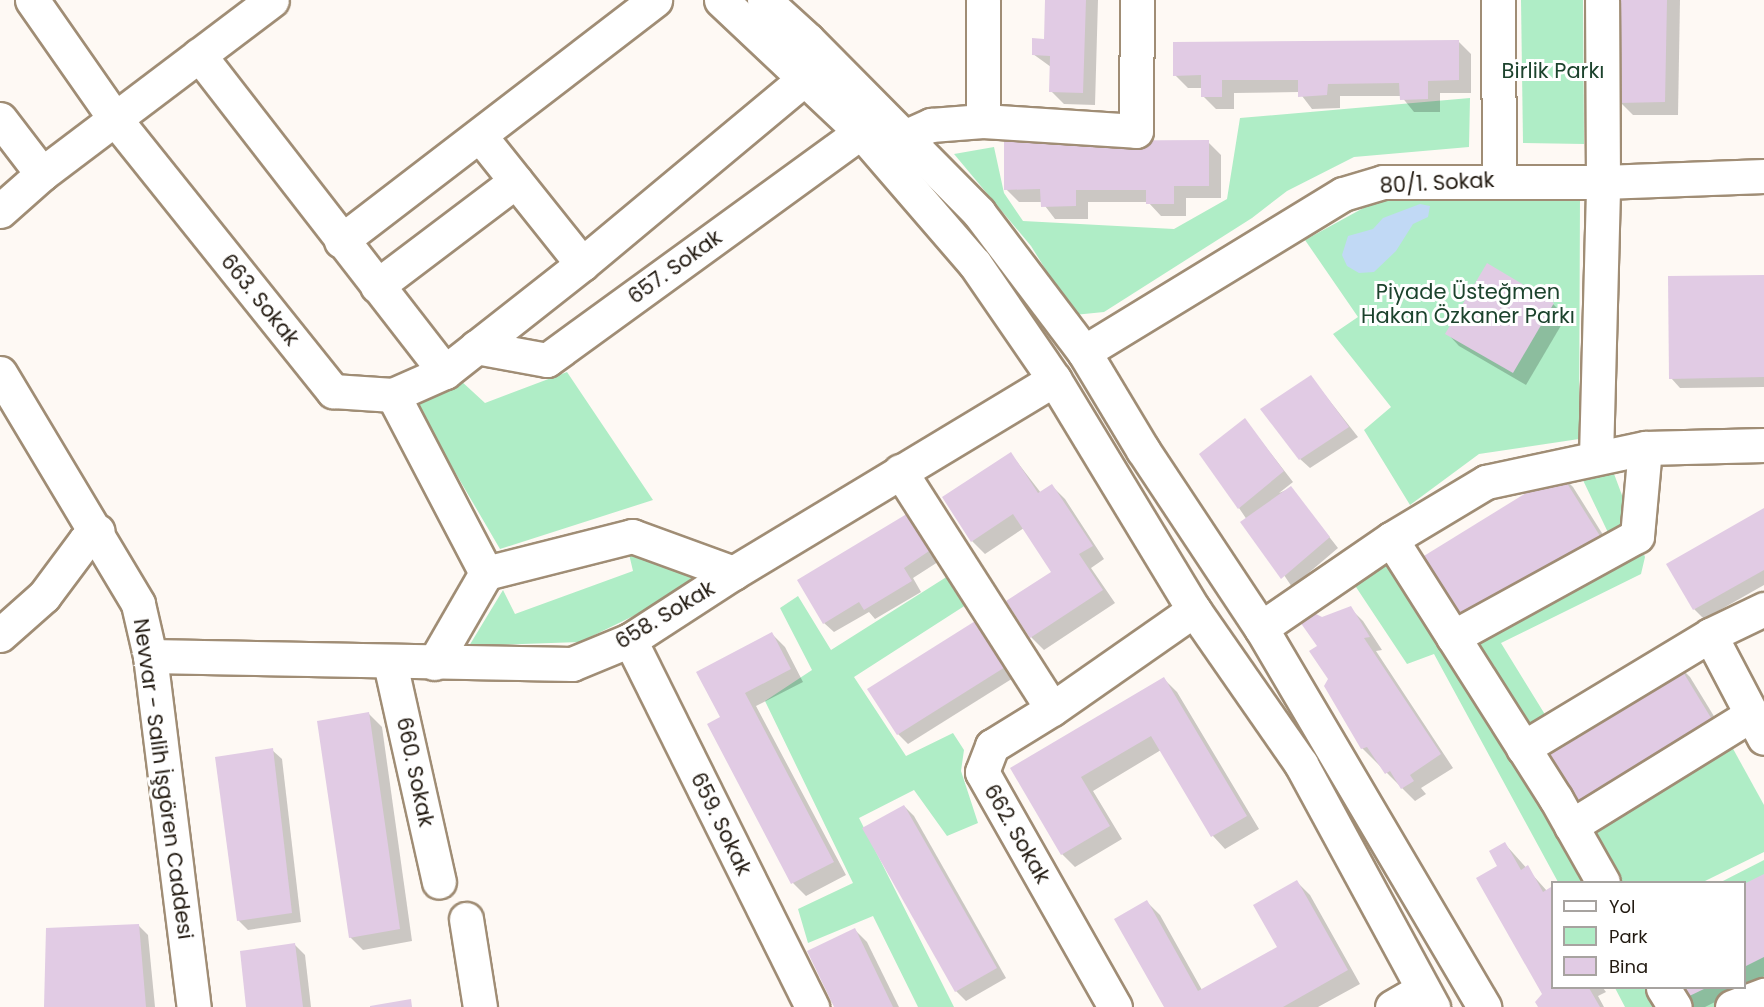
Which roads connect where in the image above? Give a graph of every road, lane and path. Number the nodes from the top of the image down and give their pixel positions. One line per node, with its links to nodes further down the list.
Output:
1 (32, 0): 13 (street, 663. Sokak)
2 (655, 0): 16 (street)
3 (721, 0): 11 (street)
4 (764, 0): 17 (street)
5 (982, 0): 14 (street)
6 (1137, 0): 14 (street)
7 (1498, 0): 20 (street)
8 (1602, 0): 22 (street)
9 (268, 1): 10 (street)
10 (199, 55): 13 (street); 24 (street)
11 (805, 78): 15 (street); 25 (street)
12 (0, 119): 18 (street)
13 (115, 119): 18 (street); 32 (street, 663. Sokak)
14 (983, 121): 17 (street)
15 (861, 132): 27 (street, 657. Sokak); 31 (street)
16 (480, 136): 21 (street); 24 (street)
17 (904, 137): 28 (street)
18 (42, 174): 23 (street)
19 (1764, 176): 22 (street, 80/1. Sokak)
20 (1499, 180): 22 (street, 80/1. Sokak); 28 (street, 80/1. Sokak)
21 (516, 181): 25 (street); 26 (street)
22 (1603, 182): 35 (street)
23 (0, 211)
24 (341, 241): 26 (street)
25 (582, 264): 27 (street)
26 (377, 286): 29 (street)
27 (476, 347): 29 (street)
28 (1084, 352): 43 (street)
29 (445, 372): 32 (street)
30 (0, 373): 37 (street, Nevvar - Salih İşgören Caddesi)
31 (1054, 379): 36 (street, 658. Sokak); 42 (street)
32 (393, 395): 39 (street)
33 (1764, 445): 34 (street)
34 (1645, 448): 35 (street); 45 (street)
35 (1596, 457): 38 (street)
36 (900, 471): 40 (street, 658. Sokak); 51 (street)
37 (98, 531): 44 (street); 48 (street, Nevvar - Salih İşgören Caddesi)
38 (1391, 539): 43 (street); 45 (street)
39 (486, 573): 40 (street); 50 (street)
40 (734, 573): 47 (street, 658. Sokak)
41 (1764, 609): 46 (street)
42 (1194, 610): 51 (street, 662. Sokak); 61 (street)
43 (1261, 628): 67 (street)
44 (0, 634)
45 (1453, 637): 53 (street)
46 (1706, 639): 52 (street); 53 (street)
47 (630, 640): 50 (street, 658. Sokak); 64 (street, 659. Sokak)
48 (150, 656): 49 (street, 658. Sokak); 62 (street, Nevvar - Salih İşgören Caddesi)
49 (390, 663): 50 (street, 658. Sokak); 57 (street, 660. Sokak)
50 (434, 663)
51 (1052, 710): 65 (street, 662. Sokak)
52 (1754, 728): 54 (street); 55 (street)
53 (1523, 747): 55 (street)
54 (1764, 753)
55 (1571, 826): 56 (street)
56 (1602, 881)
57 (439, 882)
58 (466, 919): 63 (street)
59 (1664, 989): 68 (street)
60 (1764, 994): 69 (street)
61 (1427, 998): 66 (street)
62 (194, 1007)
63 (480, 1007)
64 (812, 1007)
65 (1115, 1007)
66 (1392, 1007)
67 (1484, 1007)
68 (1675, 1007)
69 (1732, 1007)

